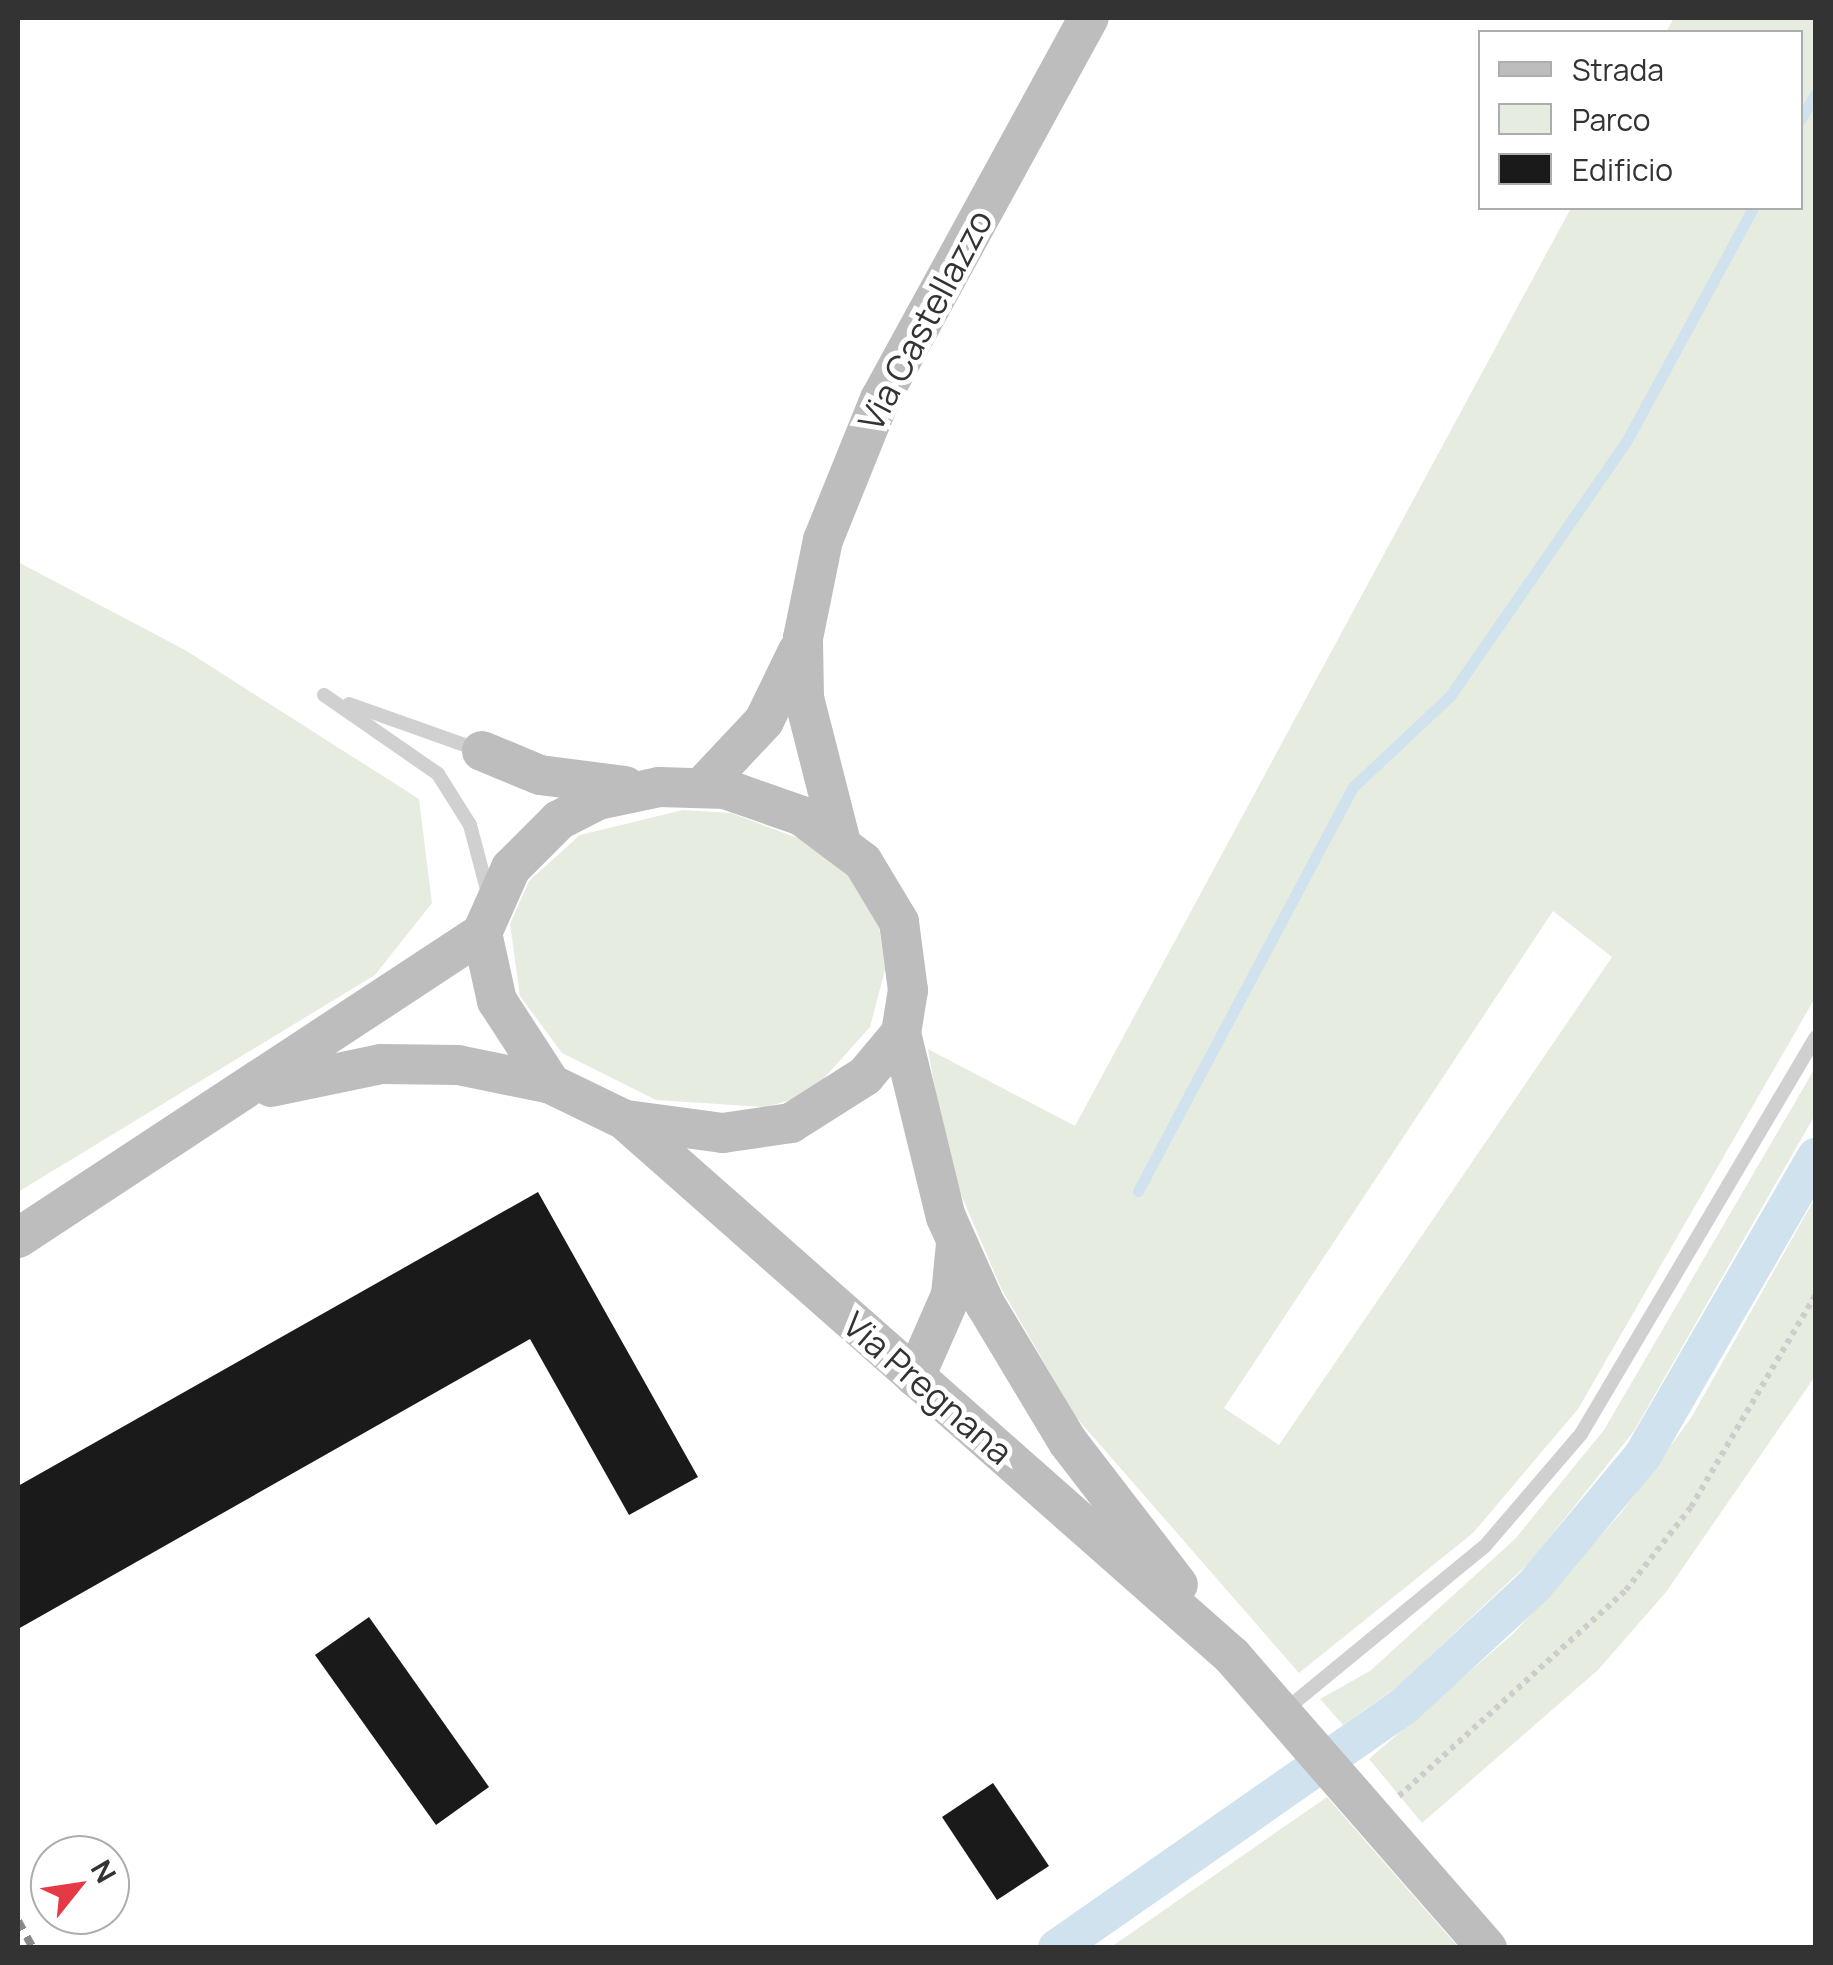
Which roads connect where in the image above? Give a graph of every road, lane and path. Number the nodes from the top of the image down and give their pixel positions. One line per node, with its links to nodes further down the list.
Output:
1 (1089, 18): 2 (street, Via Castellazzo)
2 (803, 638): 4 (street, Via Castellazzo); 6 (street, Via Castellazzo)
3 (482, 751): 5 (street); 7 (lane)
4 (703, 786): 5 (street); 6 (street)
5 (658, 787): 7 (street)
6 (841, 843): 8 (street)
7 (486, 918): 10 (street); 11 (street)
8 (901, 1033): 12 (street); 14 (street, Via Pregnana)
9 (1816, 1037): 18 (lane)
10 (551, 1084): 11 (street); 12 (street)
11 (239, 1098): 13 (street)
12 (625, 1120): 16 (street, Via Pregnana)
13 (18, 1238)
14 (956, 1240): 16 (street); 17 (street, Via Pregnana)
15 (1816, 1294): 19 (path)
16 (916, 1377): 17 (street, Via Pregnana)
17 (1232, 1656): 18 (street, Via Pregnana)
18 (1290, 1719): 19 (street, Via Pregnana)
19 (1368, 1807): 20 (street, Via Pregnana)
20 (1487, 1948)

